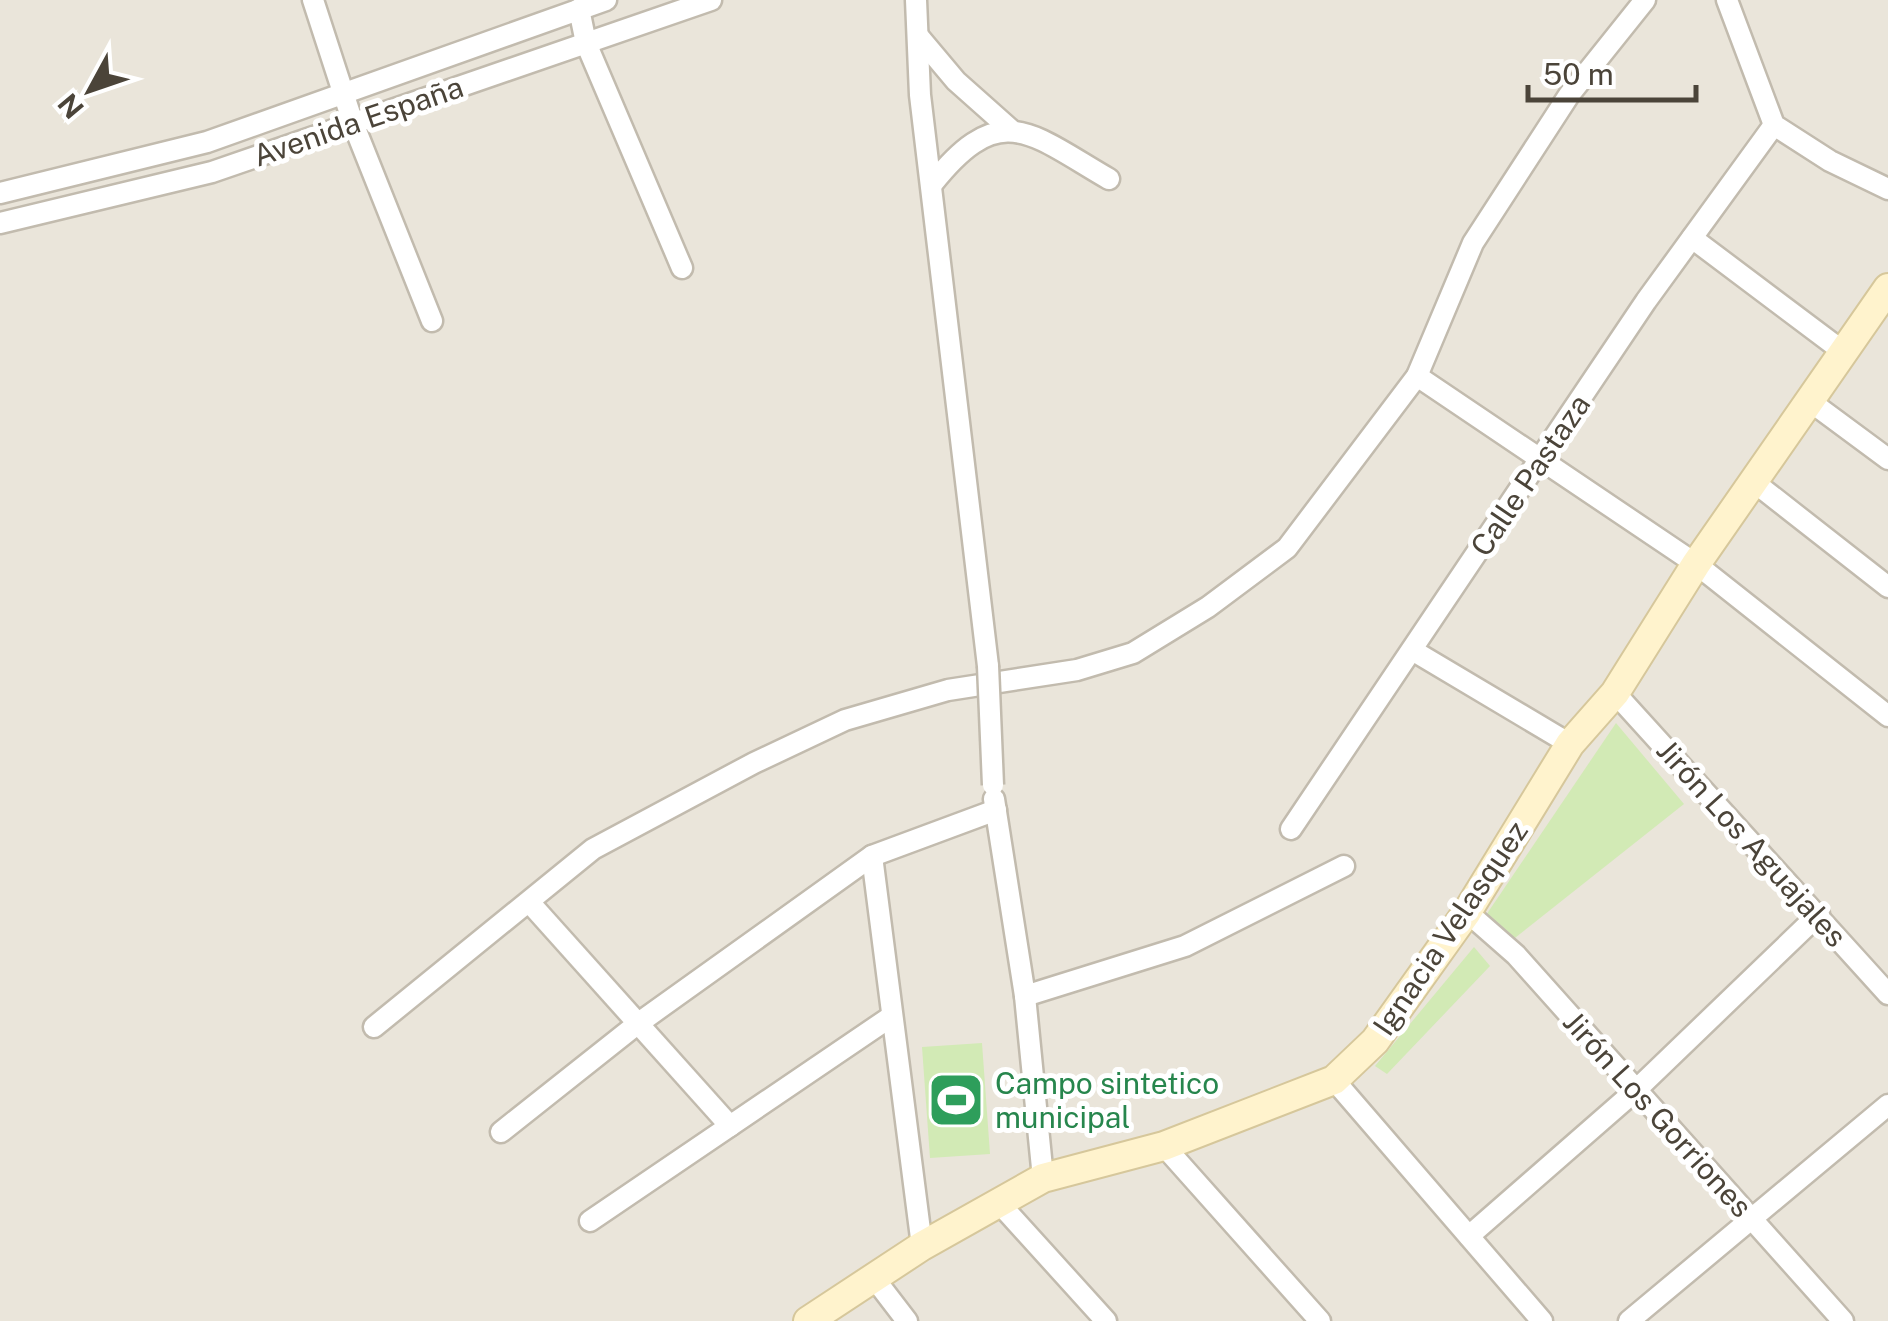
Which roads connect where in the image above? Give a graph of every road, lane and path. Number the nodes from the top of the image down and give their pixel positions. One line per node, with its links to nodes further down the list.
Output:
1 (313, 0): 10 (street)
2 (606, 0): 7 (street, Avenida España)
3 (916, 0): 8 (street)
4 (1645, 0): 24 (street)
5 (1728, 0): 12 (street)
6 (708, 1): 9 (street, Avenida España)
7 (579, 9): 9 (street); 10 (street, Avenida España)
8 (919, 37): 13 (street); 15 (street)
9 (586, 44): 11 (street, Avenida España); 20 (street)
10 (345, 94): 11 (street); 17 (street, Avenida España)
11 (353, 123): 18 (street, Avenida España); 22 (street)
12 (1774, 126): 16 (street); 19 (street, Calle Pastaza)
13 (1010, 129): 14 (street); 15 (street)
14 (1109, 179)
15 (933, 182): 35 (street, bridge)
16 (1888, 189)
17 (0, 192)
18 (0, 223)
19 (1692, 238): 23 (street); 27 (street, Calle Pastaza)
20 (682, 268)
21 (1888, 288): 23 (main road, Ignacia Velasquez)
22 (432, 320)
23 (1846, 353): 25 (main road, Ignacia Velasquez)
24 (1417, 376): 27 (street); 39 (street)
25 (1811, 402): 26 (street); 28 (main road, Ignacia Velasquez)
26 (1888, 459)
27 (1540, 460): 29 (street); 31 (street, Calle Pastaza)
28 (1754, 482): 29 (main road, Ignacia Velasquez); 30 (street)
29 (1696, 564): 32 (main road, Ignacia Velasquez); 33 (street)
30 (1888, 587)
31 (1412, 650): 34 (street); 36 (street, Calle Pastaza)
32 (1616, 694): 34 (main road, Ignacia Velasquez); 41 (street, Jirón Los Aguajales)
33 (1888, 716)
34 (1570, 744): 40 (main road, Ignacia Velasquez)
35 (996, 810): 37 (street); 43 (street)
36 (1291, 830)
37 (872, 856): 44 (street); 45 (street)
38 (1344, 866): 43 (street)
39 (530, 903): 45 (street); 46 (street)
40 (1468, 912): 47 (main road, Ignacia Velasquez); 48 (street, Jirón Los Gorriones)
41 (1820, 914): 42 (street, Jirón Los Aguajales); 48 (street)
42 (1888, 994)
43 (1025, 996): 53 (street)
44 (892, 1016): 50 (street); 58 (street)
45 (636, 1025): 50 (street); 51 (street)
46 (374, 1027)
47 (1334, 1080): 52 (main road, Ignacia Velasquez); 57 (street)
48 (1634, 1092): 55 (street, Jirón Los Gorriones); 57 (street)
49 (1888, 1105): 55 (street)
50 (730, 1126): 56 (street)
51 (501, 1132)
52 (1164, 1146): 53 (main road, Ignacia Velasquez); 63 (street)
53 (1043, 1178): 54 (main road, Ignacia Velasquez)
54 (1001, 1205): 58 (main road, Ignacia Velasquez); 62 (street)
55 (1751, 1218): 65 (street); 66 (street, Jirón Los Gorriones)
56 (590, 1221)
57 (1468, 1236): 64 (street)
58 (922, 1246): 59 (main road, Ignacia Velasquez)
59 (874, 1278): 60 (main road, Ignacia Velasquez); 61 (street)
60 (808, 1321)
61 (907, 1321)
62 (1106, 1321)
63 (1320, 1321)
64 (1542, 1321)
65 (1629, 1321)
66 (1844, 1321)

